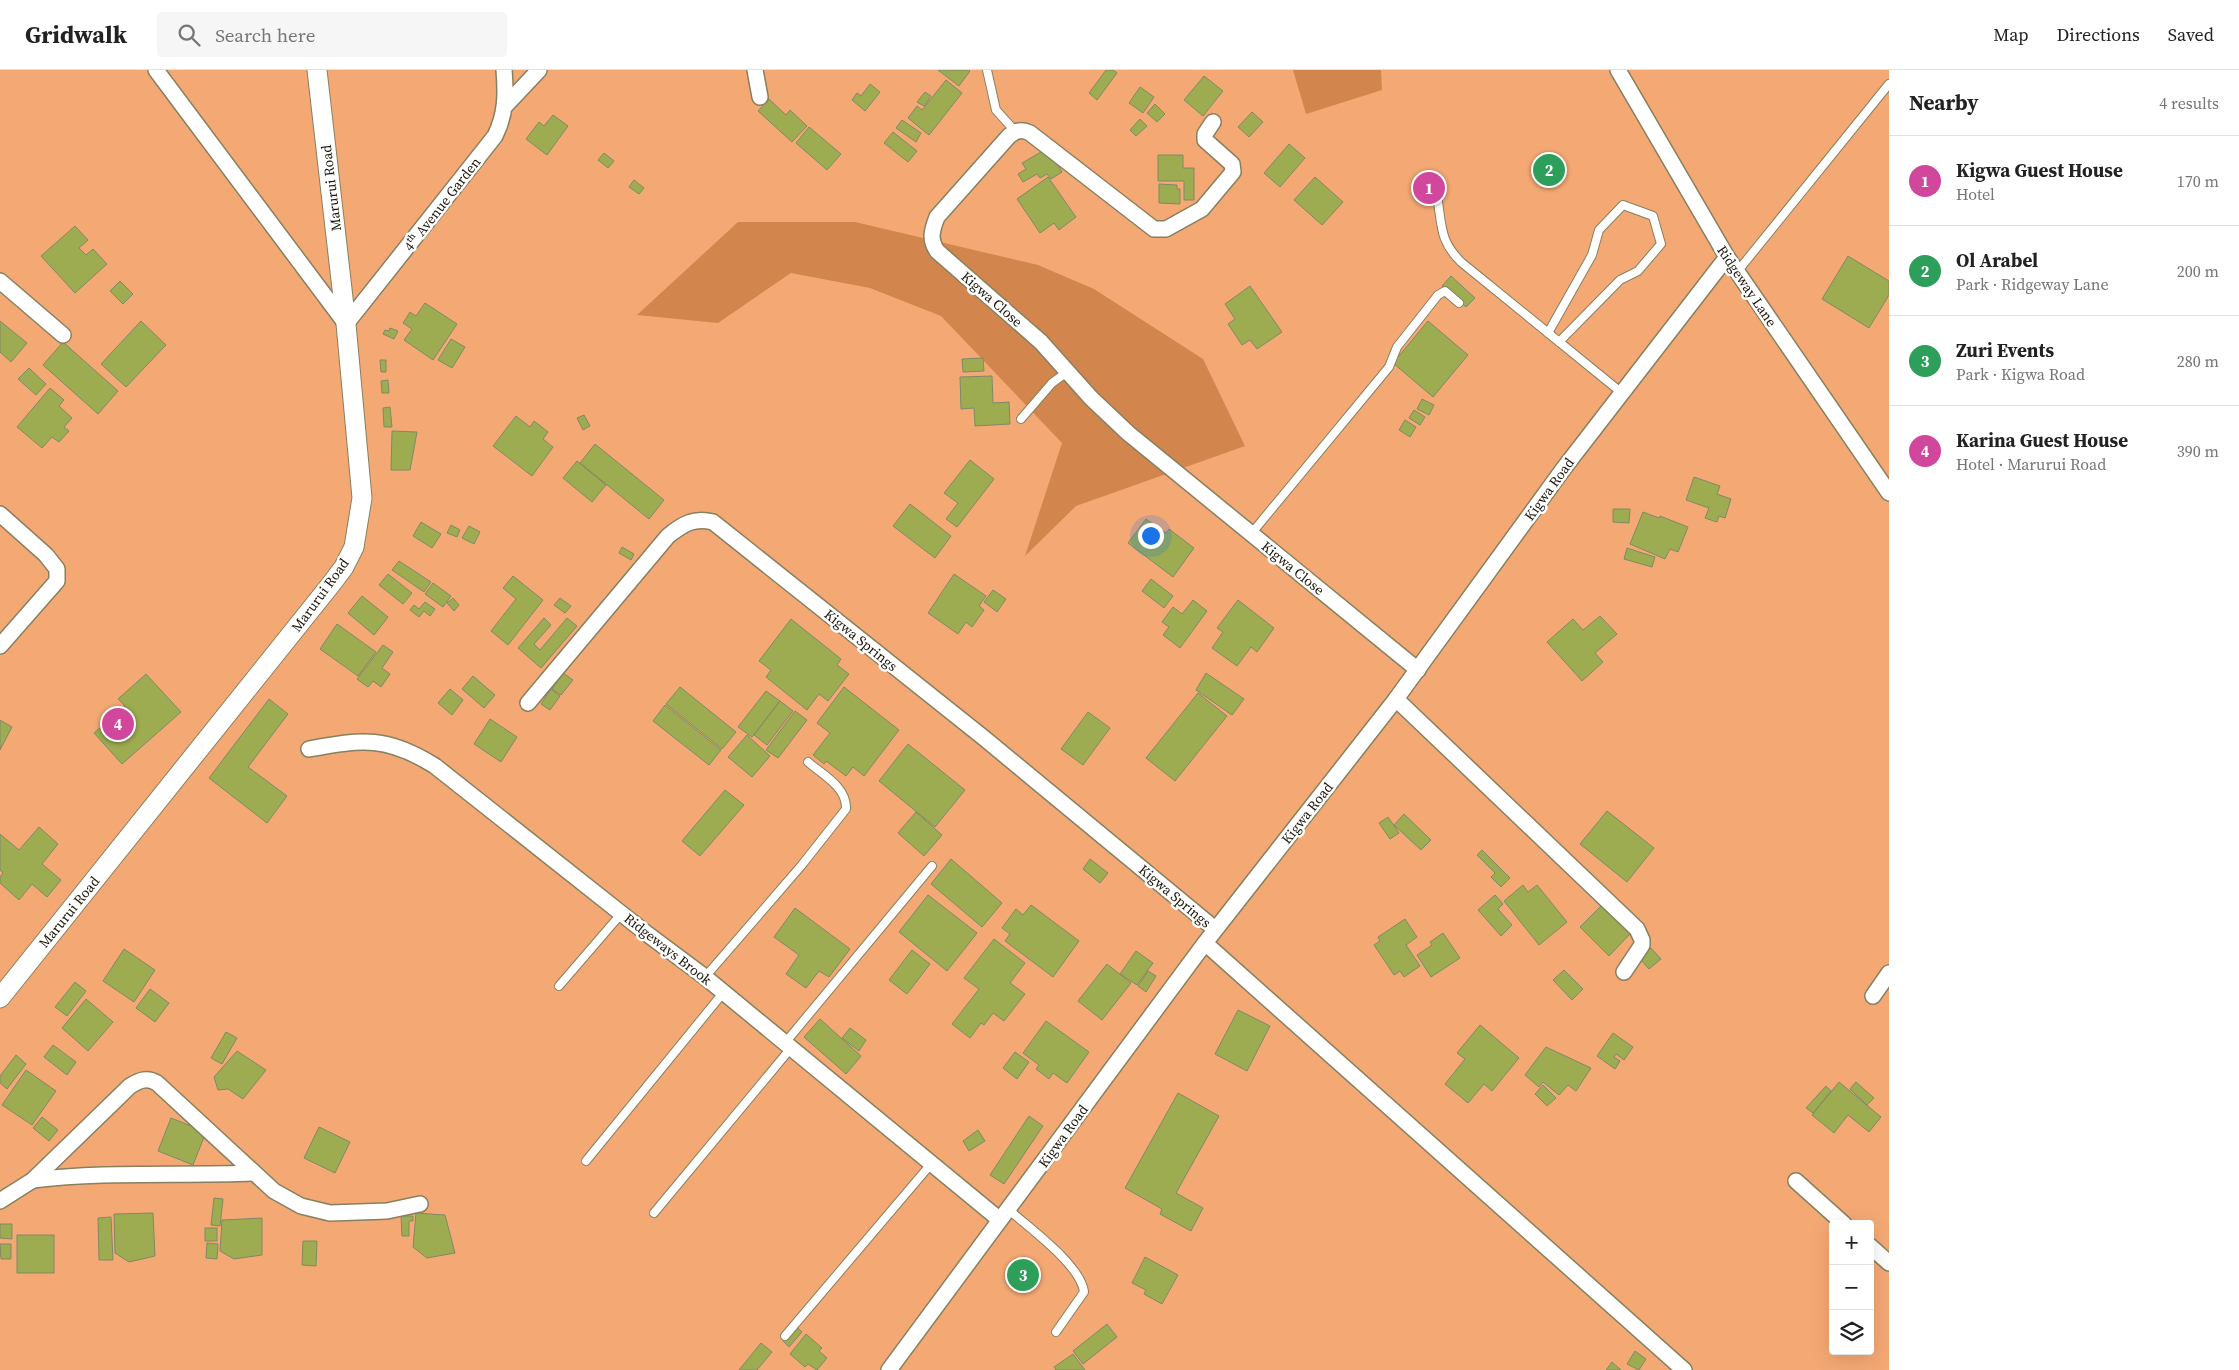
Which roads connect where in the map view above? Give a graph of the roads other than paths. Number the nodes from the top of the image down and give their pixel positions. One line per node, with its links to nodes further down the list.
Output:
1 (156, 70): 18 (street)
2 (317, 70): 18 (street, Marurui Road)
3 (504, 70): 10 (street, 4ᵗʰ Avenue Garden)
4 (539, 70): 10 (street)
5 (756, 70): 9 (street)
6 (987, 70): 12 (lane)
7 (1618, 70): 14 (street, Ridgeway Lane)
8 (1889, 84): 15 (lane)
9 (760, 98)
10 (506, 105): 18 (street, 4ᵗʰ Avenue Garden)
11 (1213, 122): 12 (street)
12 (1015, 131): 22 (street, Kigwa Close)
13 (1438, 202): 19 (lane)
14 (1727, 258): 15 (street, Ridgeway Lane); 23 (street, Kigwa Road)
15 (1737, 272): 25 (street, Ridgeway Lane)
16 (0, 281): 20 (street)
17 (1459, 303): 27 (lane)
18 (346, 324): 42 (street, Marurui Road)
19 (1548, 333): 21 (lane); 21 (lane)
20 (63, 335)
21 (1559, 342): 23 (lane)
22 (1067, 372): 24 (lane); 27 (street, Kigwa Close)
23 (1622, 393): 29 (street, Kigwa Road)
24 (1021, 420)
25 (1889, 493)
26 (0, 514): 28 (street)
27 (1252, 534): 29 (street, Kigwa Close)
28 (0, 646)
29 (1418, 670): 30 (street, Kigwa Road)
30 (1396, 699): 36 (street, Kigwa Road); 38 (street)
31 (528, 703): 36 (street, Kigwa Springs)
32 (308, 749): 35 (street, Ridgeways Brook)
33 (808, 762): 40 (lane)
34 (932, 866): 45 (lane)
35 (621, 914): 40 (street, Ridgeways Brook); 41 (lane)
36 (1215, 930): 37 (street, Kigwa Road)
37 (1205, 944): 54 (street, Kigwa Road); 61 (street)
38 (1624, 972)
39 (1889, 973): 44 (street)
40 (705, 976): 43 (street, Ridgeways Brook)
41 (559, 986)
42 (1, 993)
43 (723, 993): 45 (street, Ridgeways Brook); 46 (lane)
44 (1873, 996)
45 (788, 1046): 47 (street, Ridgeways Brook); 53 (lane)
46 (586, 1162)
47 (932, 1164): 54 (street, Ridgeways Brook); 59 (lane)
48 (254, 1172): 49 (street); 49 (street); 52 (street)
49 (33, 1180): 51 (street)
50 (1796, 1181): 55 (street)
51 (0, 1202)
52 (420, 1204)
53 (654, 1213)
54 (1004, 1215): 58 (lane); 60 (street, Kigwa Road)
55 (1840, 1220)
56 (1874, 1250): 57 (street)
57 (1889, 1263)
58 (1056, 1332)
59 (785, 1336)
60 (889, 1370)
61 (1684, 1370)

